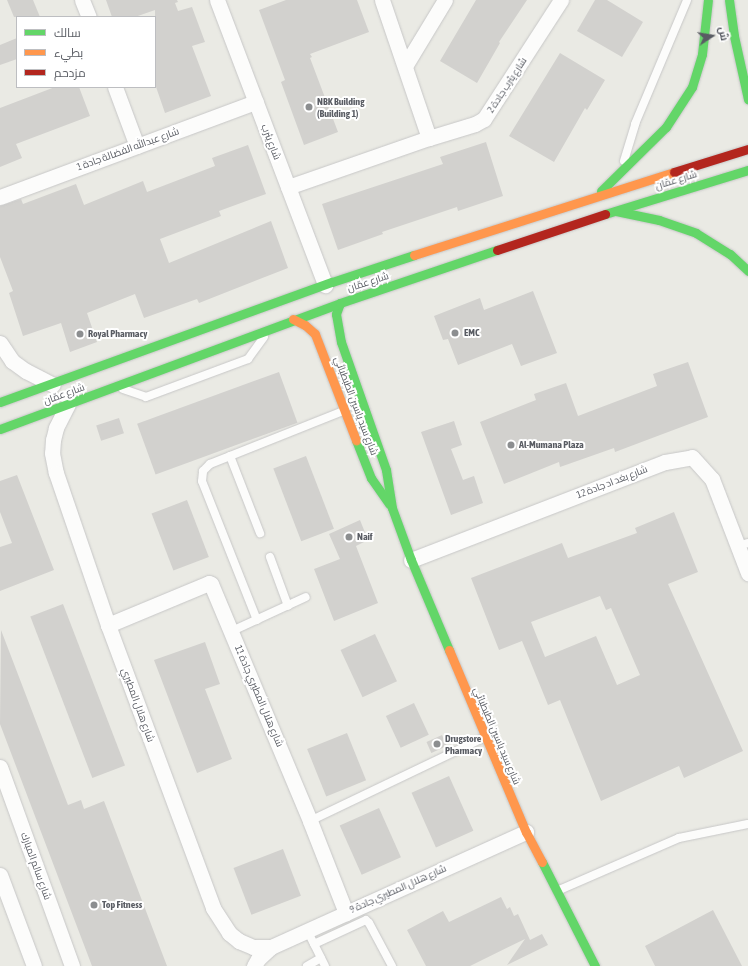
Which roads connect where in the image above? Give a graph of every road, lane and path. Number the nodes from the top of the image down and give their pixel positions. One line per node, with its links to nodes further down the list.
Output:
1 (82, 0): 9 (street)
2 (217, 0): 13 (street, شارع يثرب)
3 (382, 0): 10 (street)
4 (445, 0): 10 (street)
5 (561, 0): 14 (street, شارع يثرب جادة 2)
6 (687, 0): 18 (lane)
7 (708, 0): 18 (main road)
8 (729, 0): 12 (main road)
9 (89, 16)
10 (405, 66): 14 (street)
11 (115, 88): 15 (street)
12 (748, 99)
13 (256, 102): 15 (street, شارع عبدالله الفضالة جادة 1); 19 (street, شارع يثرب)
14 (429, 138): 19 (street, شارع يثرب جادة 2)
15 (138, 146): 21 (street, شارع عبدالله الفضالة جادة 1)
16 (748, 149): 20 (main road, شارع عمّان)
17 (748, 170): 22 (main road, شارع عمّان)
18 (621, 172): 20 (main road)
19 (288, 187): 24 (street, شارع يثرب)
20 (597, 195): 24 (main road, شارع عمّان)
21 (0, 197)
22 (615, 211): 23 (main road); 25 (main road, شارع عمّان)
23 (748, 271)
24 (324, 285): 29 (main road, شارع عمّان)
25 (340, 303): 26 (main road, شارع عمّان); 36 (main road, شارع سيد ياسين الطبطبائي)
26 (293, 319): 27 (main road, شارع عمّان); 33 (main road, شارع سيد ياسين الطبطبائي)
27 (270, 328): 30 (main road, شارع عمّان); 30 (lane)
28 (0, 342): 29 (street)
29 (53, 385): 31 (main road, شارع عمّان)
30 (117, 387): 32 (main road, شارع عمّان)
31 (0, 402)
32 (68, 404): 34 (main road, شارع عمّان); 45 (street, شارع هلال المطيري)
33 (345, 410): 35 (lane); 36 (main road, شارع سيد ياسين الطبطبائي)
34 (0, 429)
35 (230, 456): 37 (lane); 44 (lane)
36 (392, 508): 40 (main road, شارع سيد ياسين الطبطبائي)
37 (260, 533)
38 (743, 545): 40 (street, شارع بغد اد جادة 12); 41 (street, شارع بغد اد جادة 12)
39 (270, 557): 43 (lane)
40 (411, 560): 47 (main road, شارع سيد ياسين الطبطبائي)
41 (748, 573)
42 (306, 598): 43 (lane)
43 (288, 606): 44 (lane)
44 (257, 620): 46 (lane)
45 (108, 625): 46 (street, شارع هلال المطيري جادة 11); 57 (street, شارع هلال المطيري)
46 (232, 631): 49 (street, شارع هلال المطيري جادة 11)
47 (485, 737): 49 (lane); 51 (main road, شارع سيد ياسين الطبطبائي)
48 (0, 767): 60 (street, شارع سالم المبارك)
49 (310, 821): 54 (street, شارع هلال المطيري جادة 11)
50 (748, 824): 53 (lane)
51 (526, 832): 53 (main road, شارع سيد ياسين الطبطبائي); 54 (street, شارع هلال المطيري جادة 9)
52 (0, 876): 59 (street)
53 (556, 891): 65 (main road, شارع سيد ياسين الطبطبائي)
54 (346, 913): 55 (street, شارع هلال المطيري جادة 9)
55 (307, 930): 56 (lane); 57 (street, شارع هلال المطيري جادة 9)
56 (314, 944): 58 (lane); 64 (lane)
57 (271, 947): 61 (street)
58 (321, 958): 62 (lane); 63 (lane)
59 (34, 966)
60 (72, 966)
61 (254, 966)
62 (307, 966)
63 (325, 966)
64 (392, 966)
65 (595, 966)

